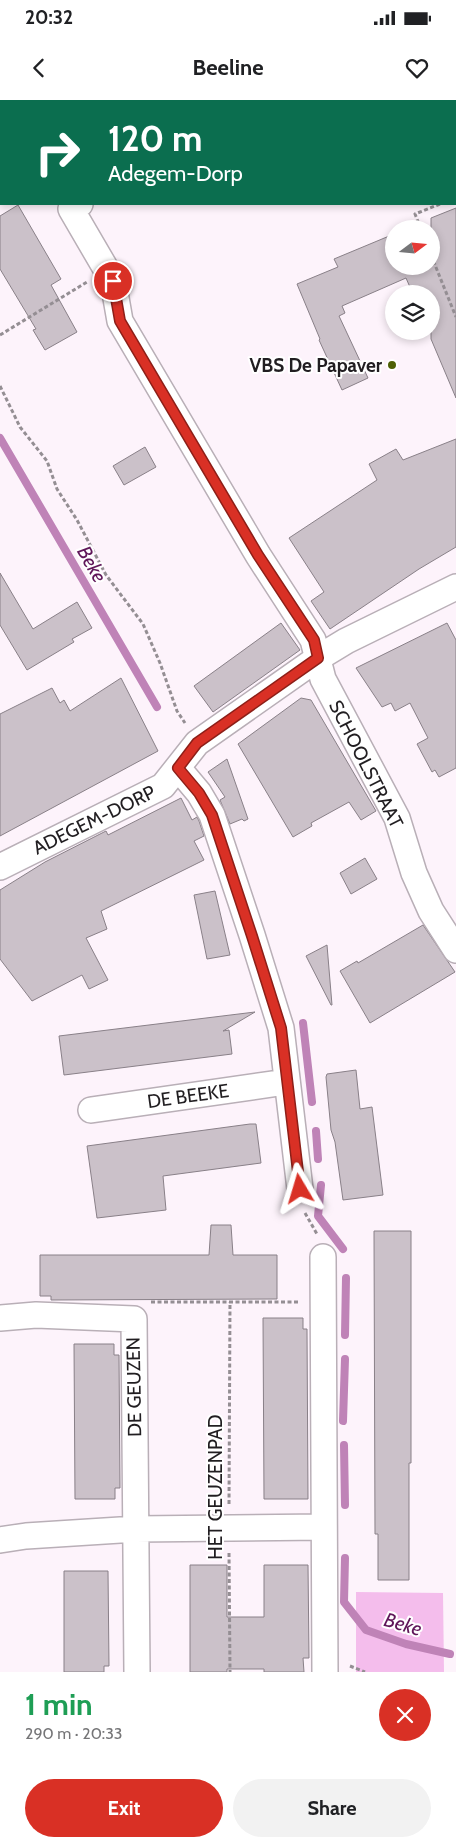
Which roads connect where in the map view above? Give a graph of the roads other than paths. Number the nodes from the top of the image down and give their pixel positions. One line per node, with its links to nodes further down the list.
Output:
1 (78, 205): 3 (street, SCHOOLSTRAAT)
2 (456, 587): 3 (street, ADEGEM-DORP)
3 (318, 658): 4 (street, ADEGEM-DORP); 6 (street, SCHOOLSTRAAT)
4 (178, 768): 5 (street, ADEGEM-DORP); 7 (street)
5 (0, 867)
6 (456, 950)
7 (286, 1082): 8 (street, DE BEEKE); 9 (street)
8 (91, 1110)
9 (300, 1189)
10 (322, 1257): 12 (street)
11 (0, 1318): 13 (street, DE GEUZEN)
12 (324, 1527): 13 (street); 16 (street)
13 (136, 1529): 14 (street); 15 (street, DE GEUZEN)
14 (0, 1540)
15 (137, 1672)
16 (325, 1672)

